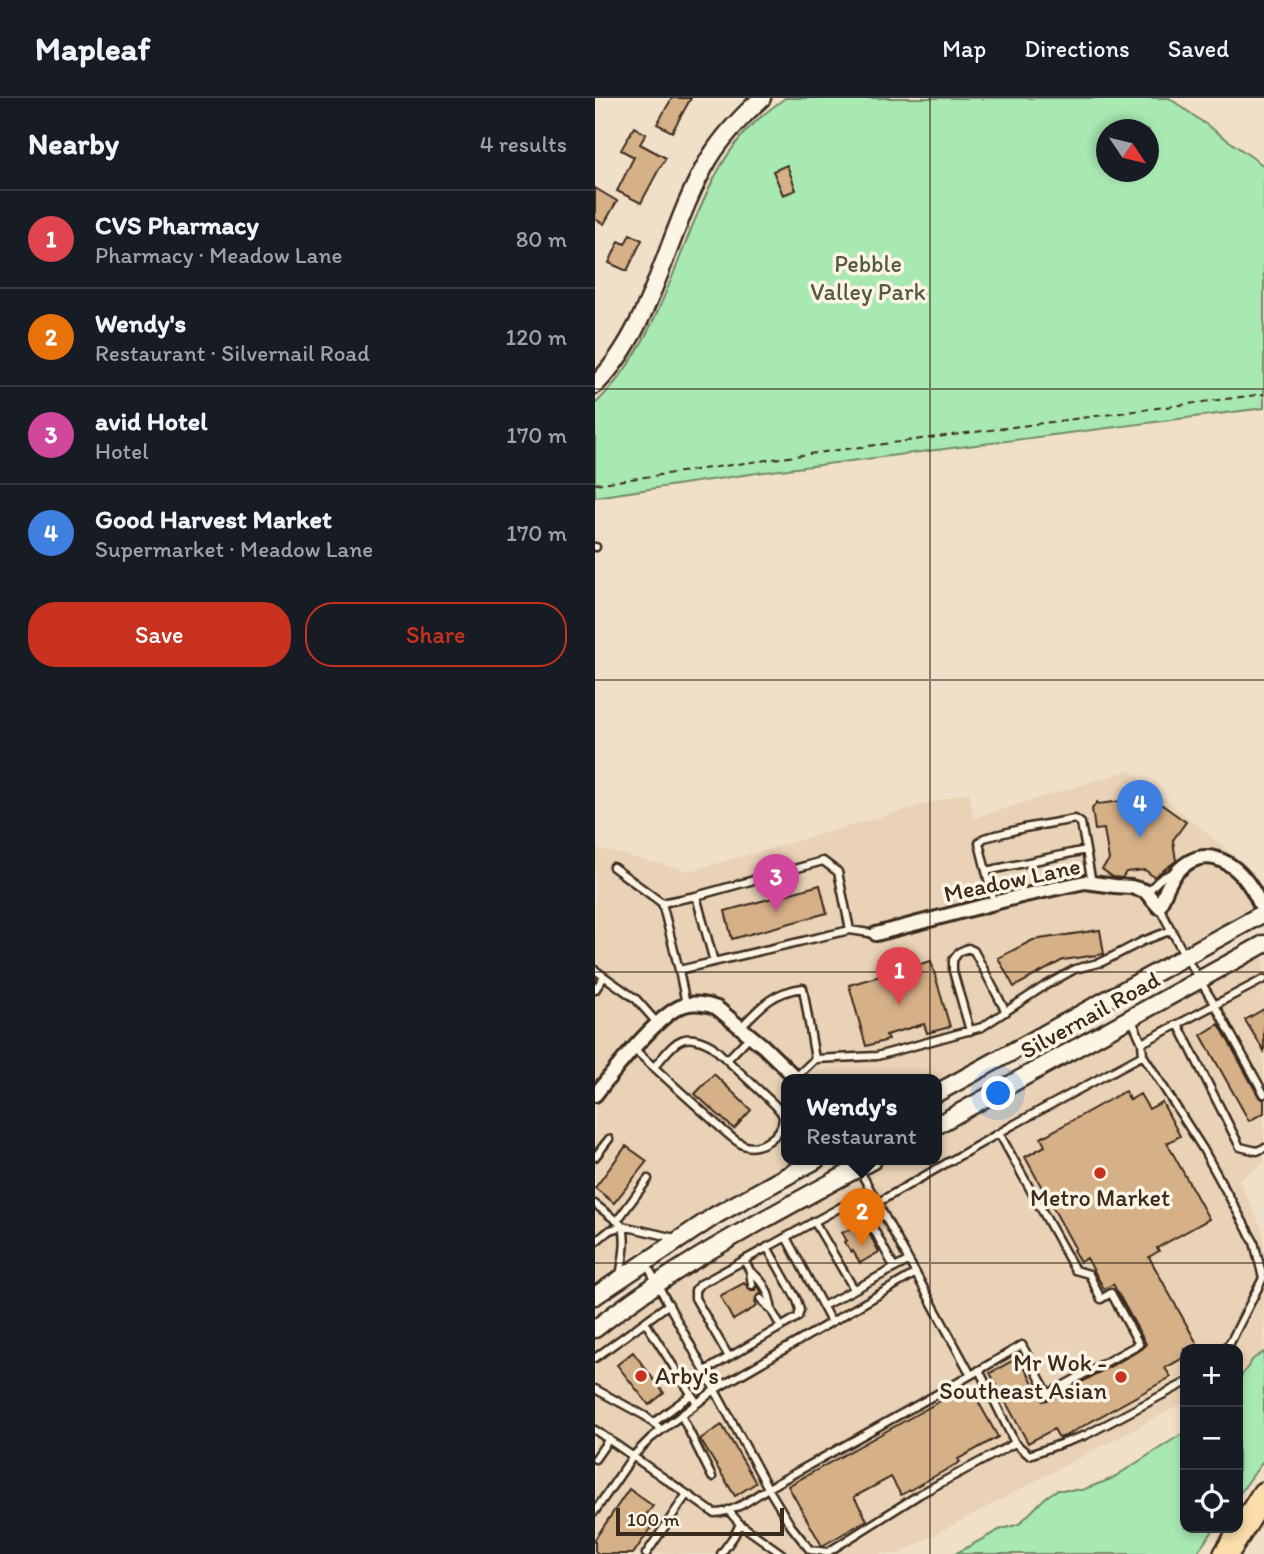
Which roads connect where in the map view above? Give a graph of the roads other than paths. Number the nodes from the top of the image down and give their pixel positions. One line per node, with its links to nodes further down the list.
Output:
1 (762, 98): 2 (street)
2 (595, 385)
3 (1086, 850): 5 (lane); 5 (lane); 7 (lane)
4 (613, 867): 10 (lane)
5 (986, 871): 11 (lane)
6 (1176, 873): 8 (lane); 12 (street); 13 (street)
7 (1092, 883): 8 (street, Meadow Lane); 11 (street, Meadow Lane)
8 (1147, 894): 12 (street)
9 (696, 895): 10 (lane); 14 (lane); 19 (lane)
10 (662, 903): 21 (lane)
11 (994, 903): 16 (street, Meadow Lane)
12 (1159, 907): 15 (lane)
13 (1264, 913): 18 (street, Silvernail Road)
14 (850, 930): 16 (lane); 19 (lane)
15 (1173, 930): 18 (lane); 28 (lane)
16 (876, 934)
17 (1264, 944): 24 (street, Silvernail Road)
18 (1185, 956): 24 (lane); 42 (street, Silvernail Road)
19 (714, 962): 21 (lane)
20 (595, 970): 22 (lane)
21 (679, 970): 26 (lane)
22 (604, 977): 25 (lane); 30 (lane)
23 (1264, 979): 27 (lane)
24 (1199, 981): 27 (lane); 29 (street, Silvernail Road)
25 (595, 990)
26 (686, 1004): 30 (street); 32 (street)
27 (1215, 1005): 31 (lane); 43 (lane)
28 (1006, 1012): 33 (lane); 33 (lane)
29 (1131, 1018): 34 (lane); 46 (street, Silvernail Road)
30 (658, 1024): 35 (street)
31 (1178, 1024): 34 (lane); 50 (lane)
32 (746, 1031): 37 (lane); 38 (lane); 40 (street)
33 (970, 1031): 37 (lane)
34 (1142, 1043): 36 (lane)
35 (634, 1049): 39 (lane); 44 (street)
36 (1143, 1055): 48 (lane); 86 (lane)
37 (815, 1059): 41 (lane)
38 (727, 1060): 39 (lane); 45 (lane)
39 (654, 1067): 47 (lane)
40 (793, 1074)
41 (801, 1074)
42 (942, 1090)
43 (1264, 1094)
44 (595, 1095)
45 (781, 1113)
46 (942, 1122)
47 (781, 1123)
48 (999, 1133): 58 (lane); 89 (lane)
49 (609, 1139): 51 (lane)
50 (1264, 1149)
51 (595, 1157)
52 (807, 1165): 64 (street)
53 (859, 1165): 74 (street)
54 (863, 1165): 56 (lane)
55 (648, 1179): 60 (lane)
56 (870, 1191): 57 (lane); 58 (lane)
57 (857, 1198): 61 (lane); 70 (lane)
58 (877, 1203): 69 (lane)
59 (595, 1204): 60 (lane)
60 (617, 1221): 62 (lane)
61 (814, 1221): 63 (lane); 76 (lane)
62 (623, 1226): 64 (lane); 65 (lane); 73 (lane)
63 (786, 1237): 66 (lane); 80 (lane)
64 (679, 1239): 68 (street)
65 (595, 1242)
66 (767, 1247): 67 (lane); 84 (lane)
67 (744, 1260): 71 (lane); 87 (lane)
68 (645, 1261): 73 (street); 74 (lane)
69 (908, 1261): 70 (lane); 72 (lane)
70 (894, 1267): 76 (lane)
71 (750, 1271): 75 (lane); 81 (lane)
72 (916, 1273): 83 (lane); 91 (lane)
73 (619, 1279): 77 (street)
74 (657, 1283): 79 (lane); 85 (street)
75 (753, 1285)
76 (854, 1289): 80 (lane)
77 (595, 1296)
78 (761, 1299): 81 (lane)
79 (669, 1304): 82 (lane); 90 (lane)
80 (823, 1306): 83 (lane)
81 (772, 1311): 84 (lane)
82 (645, 1322): 88 (lane); 95 (lane)
83 (831, 1322): 94 (lane)
84 (781, 1327): 87 (lane)
85 (595, 1329)
86 (1229, 1344)
87 (729, 1357): 90 (lane)
88 (595, 1358)
89 (979, 1370): 91 (lane); 102 (lane)
90 (705, 1371): 94 (lane)
91 (971, 1375): 106 (lane)
92 (1180, 1385): 102 (lane)
93 (595, 1389): 98 (lane)
94 (716, 1389): 96 (lane); 106 (lane)
95 (691, 1394): 96 (lane); 98 (lane)
96 (698, 1403): 97 (lane)
97 (681, 1415): 100 (lane); 105 (lane)
98 (653, 1423): 100 (lane)
99 (595, 1430): 101 (lane)
100 (662, 1430): 103 (lane)
101 (609, 1439): 103 (lane); 104 (lane)
102 (1015, 1443): 106 (lane)
103 (633, 1456): 107 (lane); 110 (lane)
104 (595, 1459)
105 (712, 1476)
106 (768, 1488): 109 (lane)
107 (687, 1494): 109 (lane); 112 (lane)
108 (1264, 1494): 115 (highway)
109 (728, 1510): 111 (lane)
110 (595, 1511)
111 (740, 1524): 113 (lane); 114 (lane)
112 (646, 1554)
113 (722, 1554)
114 (782, 1554)
115 (1226, 1554)

